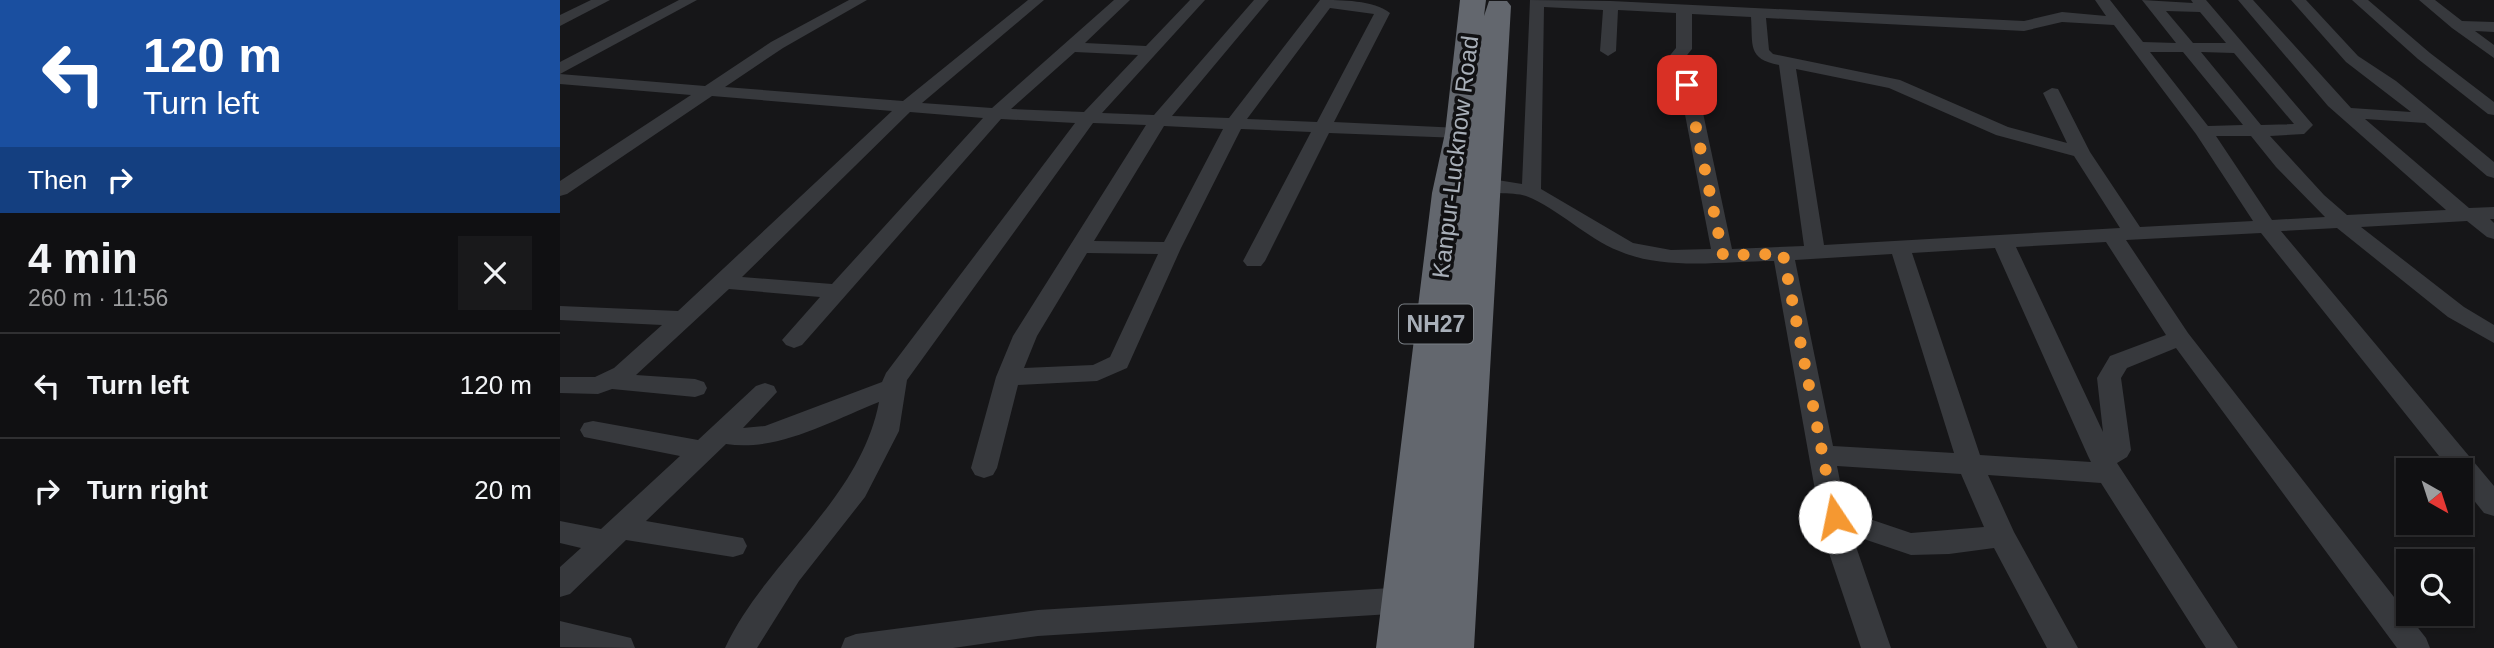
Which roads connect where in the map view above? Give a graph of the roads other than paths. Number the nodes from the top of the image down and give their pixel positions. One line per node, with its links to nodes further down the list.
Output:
1 (603, 0): 26 (street)
2 (691, 0): 37 (street)
3 (860, 0): 39 (street)
4 (1037, 0): 41 (street)
5 (1123, 0): 29 (street)
6 (1198, 0): 33 (street)
7 (1262, 0): 47 (street)
8 (1473, 0): 52 (highway, Kanpur-Lucknow Road / NH27)
9 (1498, 0): 55 (highway, Kanpur-Lucknow Road / NH27)
10 (1826, 0): 24 (street)
11 (1900, 0): 25 (street)
12 (2245, 0): 43 (street)
13 (2298, 0): 46 (street)
14 (2359, 0): 42 (street)
15 (2426, 0): 27 (street)
16 (1327, 1): 48 (street); 49 (street)
17 (1537, 1): 19 (street); 57 (street)
18 (2201, 4): 20 (street); 32 (street)
19 (1611, 5): 21 (street); 34 (street)
20 (2154, 7): 22 (street); 31 (street)
21 (1684, 9): 23 (street); 70 (street)
22 (2110, 10): 25 (street); 30 (street)
23 (1758, 13): 24 (street); 36 (street)
24 (1830, 16): 25 (street)
25 (1906, 20)
26 (560, 22)
27 (2457, 25): 28 (street); 35 (street)
28 (2494, 27)
29 (1071, 47): 33 (street); 44 (street)
30 (2138, 47): 31 (street); 51 (street)
31 (2189, 48): 32 (street); 50 (street)
32 (2238, 48): 50 (street)
33 (1149, 51): 45 (street)
34 (1608, 51)
35 (2494, 53)
36 (1787, 62): 53 (street); 68 (street)
37 (560, 69)
38 (560, 79): 39 (street)
39 (702, 92): 41 (street); 56 (street)
40 (2052, 93): 53 (street)
41 (905, 108): 44 (street); 72 (street)
42 (2494, 110)
43 (2346, 113): 46 (street); 59 (street)
44 (996, 114): 45 (street); 73 (street)
45 (1088, 118): 47 (street); 84 (street)
46 (2427, 118): 54 (street)
47 (1158, 121): 48 (street); 65 (street)
48 (1235, 123): 49 (street); 67 (street)
49 (1322, 127): 52 (street); 71 (street)
50 (2257, 130): 51 (street); 60 (street)
51 (2203, 131): 61 (street)
52 (1460, 132): 74 (highway, Kanpur-Lucknow Road / NH27)
53 (2081, 152): 63 (street)
54 (2494, 172)
55 (1485, 184): 57 (street); 74 (highway, Kanpur-Lucknow Road / NH27)
56 (560, 190)
57 (1531, 191): 70 (street)
58 (2494, 213): 59 (street)
59 (2467, 214): 60 (street); 62 (street)
60 (2342, 222): 61 (street); 77 (street)
61 (2267, 227): 63 (street); 92 (street)
62 (2494, 233)
63 (2123, 235): 64 (street); 78 (street)
64 (2003, 242): 66 (street); 89 (street)
65 (1082, 247): 67 (street); 80 (street)
66 (1900, 247): 68 (street); 90 (street)
67 (1171, 248): 80 (street)
68 (1815, 252): 69 (street)
69 (1783, 254): 70 (street); 88 (street)
70 (1723, 255)
71 (1254, 261)
72 (724, 282): 73 (street); 76 (street)
73 (836, 290): 79 (street)
74 (1455, 305): 99 (highway, Kanpur-Lucknow Road / NH27); 105 (highway, Kanpur-Lucknow Road / NH27)
75 (560, 313): 76 (street)
76 (682, 319): 81 (street)
77 (2494, 335)
78 (2180, 338): 89 (street); 109 (street)
79 (794, 340)
80 (1008, 377): 91 (street)
81 (611, 381): 82 (street); 83 (street)
82 (560, 385)
83 (695, 388)
84 (892, 388): 87 (street); 102 (street)
85 (765, 392): 87 (street)
86 (593, 430): 87 (street)
87 (713, 442): 95 (street)
88 (1822, 455): 90 (street); 93 (street)
89 (2105, 465): 90 (street); 108 (street)
90 (1971, 466): 96 (street)
91 (984, 468)
92 (2494, 505)
93 (1835, 517): 96 (street); 106 (street)
94 (560, 532): 95 (street)
95 (616, 535): 97 (street); 98 (street)
96 (2002, 536): 107 (street)
97 (733, 546)
98 (560, 585)
99 (1406, 600): 103 (street); 104 (highway, Kanpur-Lucknow Road / NH27)
100 (560, 634): 101 (street)
101 (620, 648)
102 (740, 648)
103 (856, 648)
104 (1402, 648)
105 (1447, 648)
106 (1876, 648)
107 (2063, 648)
108 (2223, 648)
109 (2415, 648)

